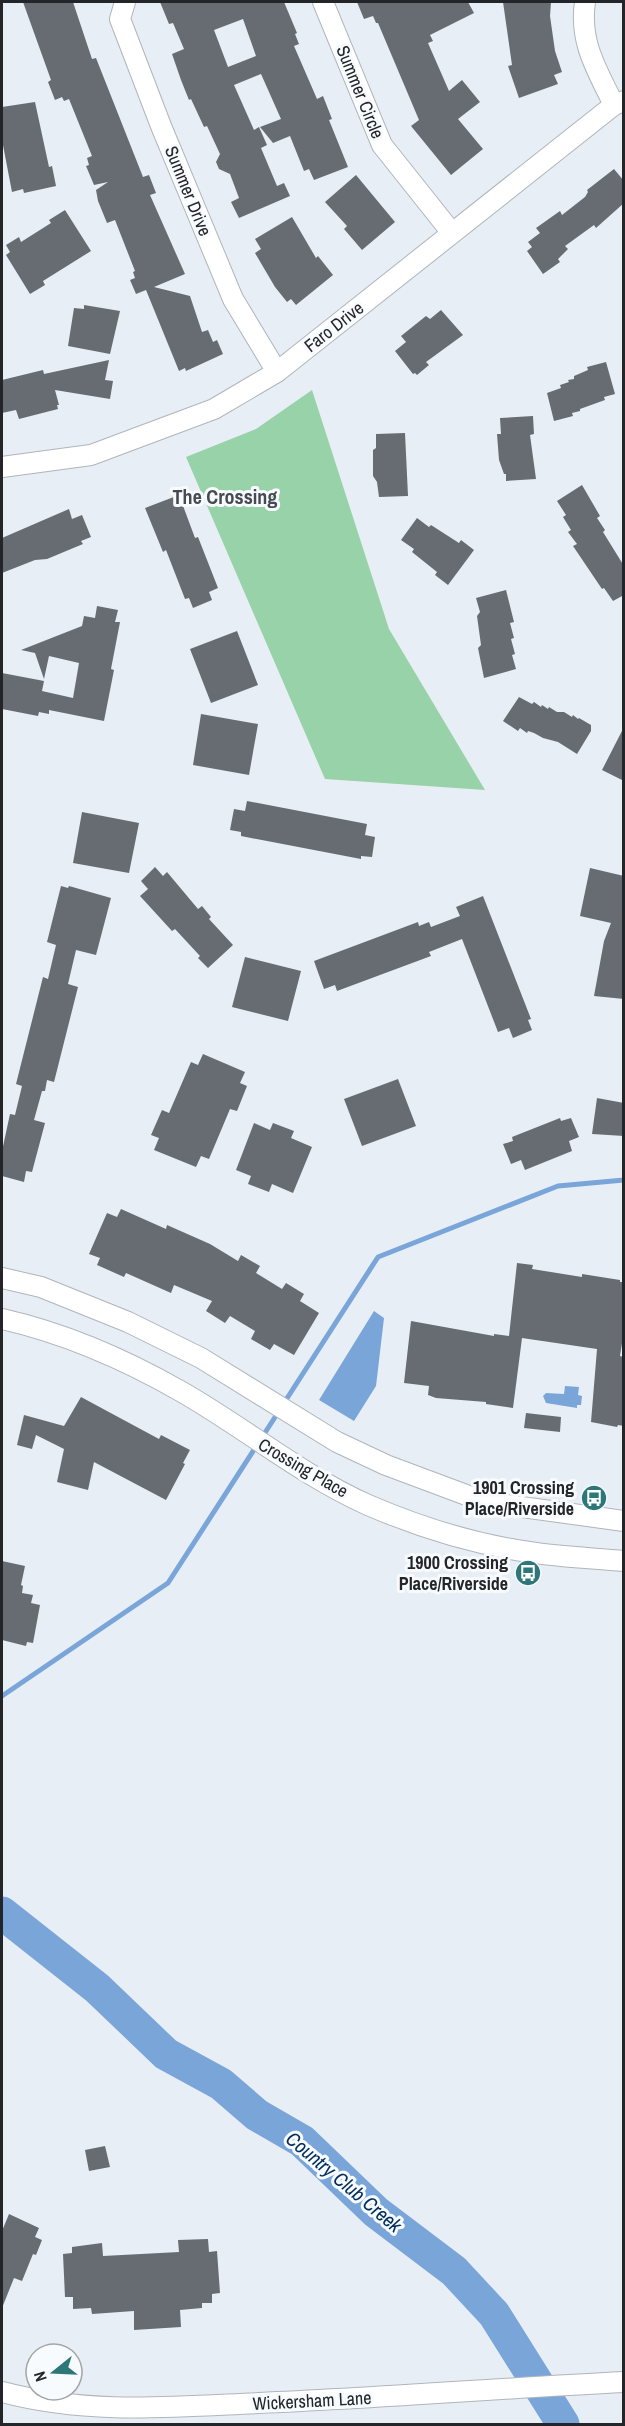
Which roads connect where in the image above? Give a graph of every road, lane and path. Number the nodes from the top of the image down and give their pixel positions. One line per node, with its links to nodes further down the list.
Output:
1 (125, 2): 6 (street, Summer Drive)
2 (323, 2): 5 (street, Summer Circle)
3 (585, 2): 4 (street)
4 (619, 103): 5 (street, Faro Drive)
5 (452, 233): 6 (street, Faro Drive)
6 (277, 372): 7 (street, Faro Drive)
7 (2, 467)
8 (2, 1278): 10 (street)
9 (2, 1319): 11 (street, Crossing Place)
10 (624, 1521)
11 (624, 1561)
12 (617, 2382): 13 (street, Wickersham Lane)
13 (2, 2392)

